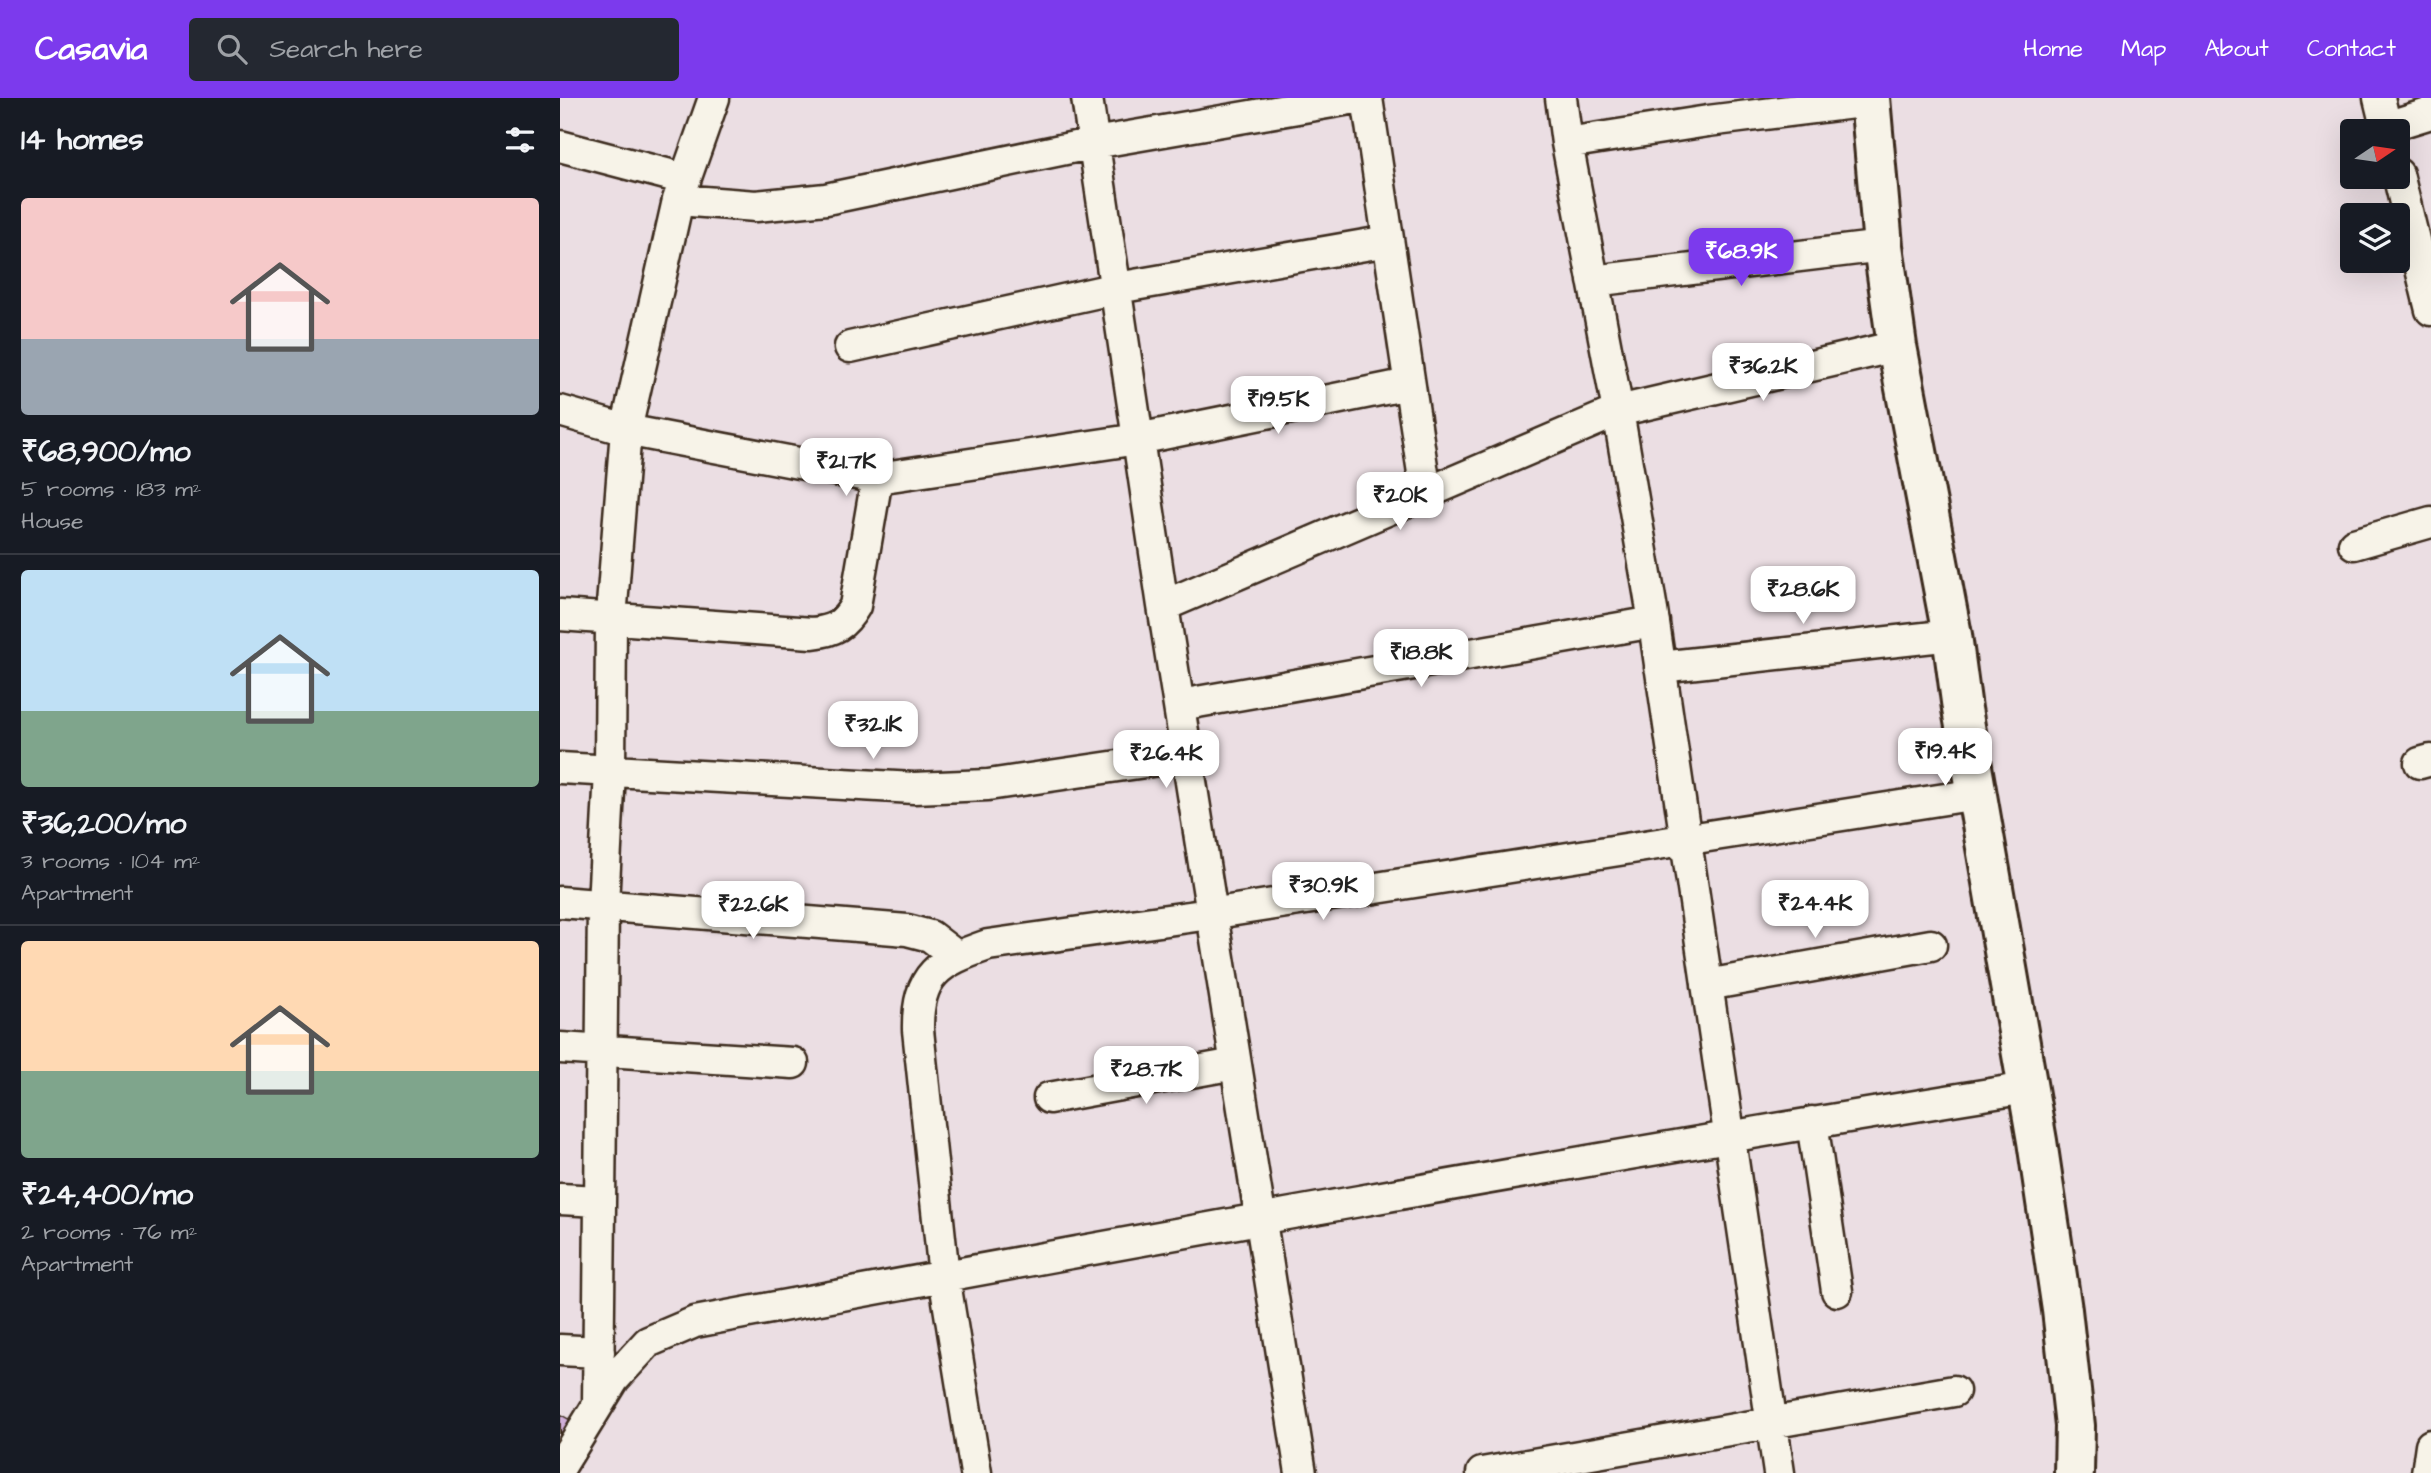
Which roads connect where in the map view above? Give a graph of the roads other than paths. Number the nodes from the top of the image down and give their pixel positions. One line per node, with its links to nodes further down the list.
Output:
1 (714, 98): 16 (street)
2 (1087, 98): 13 (street)
3 (1356, 98): 13 (street)
4 (1367, 98): 17 (street)
5 (1562, 98): 12 (street)
6 (2379, 98): 10 (street)
7 (1870, 99): 8 (street); 18 (street)
8 (1707, 109): 12 (street)
9 (2431, 113): 11 (street)
10 (2384, 119)
11 (2410, 120)
12 (1567, 143): 19 (street)
13 (1094, 144): 16 (street); 20 (street)
14 (560, 146): 16 (street)
15 (2402, 189): 21 (street)
16 (682, 190): 27 (street)
17 (1388, 241): 20 (street); 24 (street)
18 (1883, 246): 19 (street); 22 (street)
19 (1593, 281): 26 (street)
20 (1116, 288): 23 (street); 28 (street)
21 (2429, 297)
22 (1897, 346): 26 (street); 37 (street)
23 (850, 347)
24 (1409, 384): 28 (street); 30 (street)
25 (560, 411): 27 (street)
26 (1618, 411): 30 (street); 36 (street)
27 (626, 430): 29 (street); 35 (street)
28 (1138, 439): 29 (street); 33 (street)
29 (877, 478): 35 (street)
30 (1426, 493): 33 (street)
31 (2431, 522): 32 (street)
32 (2354, 544)
33 (1163, 606): 39 (street)
34 (560, 615): 35 (street)
35 (611, 618): 42 (street)
36 (1654, 622): 38 (street); 39 (street)
37 (1952, 635): 38 (street); 43 (street)
38 (1660, 667): 44 (street)
39 (1180, 705): 40 (street)
40 (1186, 756): 42 (street); 47 (street)
41 (560, 768): 42 (street)
42 (610, 772): 46 (street)
43 (1977, 794): 44 (street); 55 (street)
44 (1685, 840): 47 (street); 50 (street)
45 (560, 902): 46 (street)
46 (603, 904): 49 (street); 52 (street)
47 (1210, 914): 49 (street); 54 (street)
48 (1931, 945): 50 (street)
49 (956, 956): 62 (street)
50 (1707, 985): 58 (street)
51 (560, 1048): 52 (street)
52 (602, 1051): 53 (street); 60 (street)
53 (793, 1063)
54 (1235, 1064): 56 (street); 61 (street)
55 (2027, 1088): 57 (street); 75 (street)
56 (1049, 1098)
57 (1812, 1122): 58 (street); 63 (street)
58 (1729, 1136): 61 (street); 68 (street)
59 (560, 1199): 60 (street)
60 (600, 1201): 65 (street)
61 (1260, 1218): 62 (street); 72 (street)
62 (944, 1276): 67 (street); 71 (street)
63 (1837, 1291)
64 (560, 1350): 65 (street)
65 (599, 1352): 67 (street)
66 (1955, 1391): 68 (street)
67 (598, 1408): 70 (street)
68 (1772, 1424): 73 (street); 74 (street)
69 (2431, 1445): 76 (street)
70 (560, 1467)
71 (976, 1473)
72 (1301, 1473)
73 (1482, 1473)
74 (1779, 1473)
75 (2074, 1473)
76 (2427, 1473)

